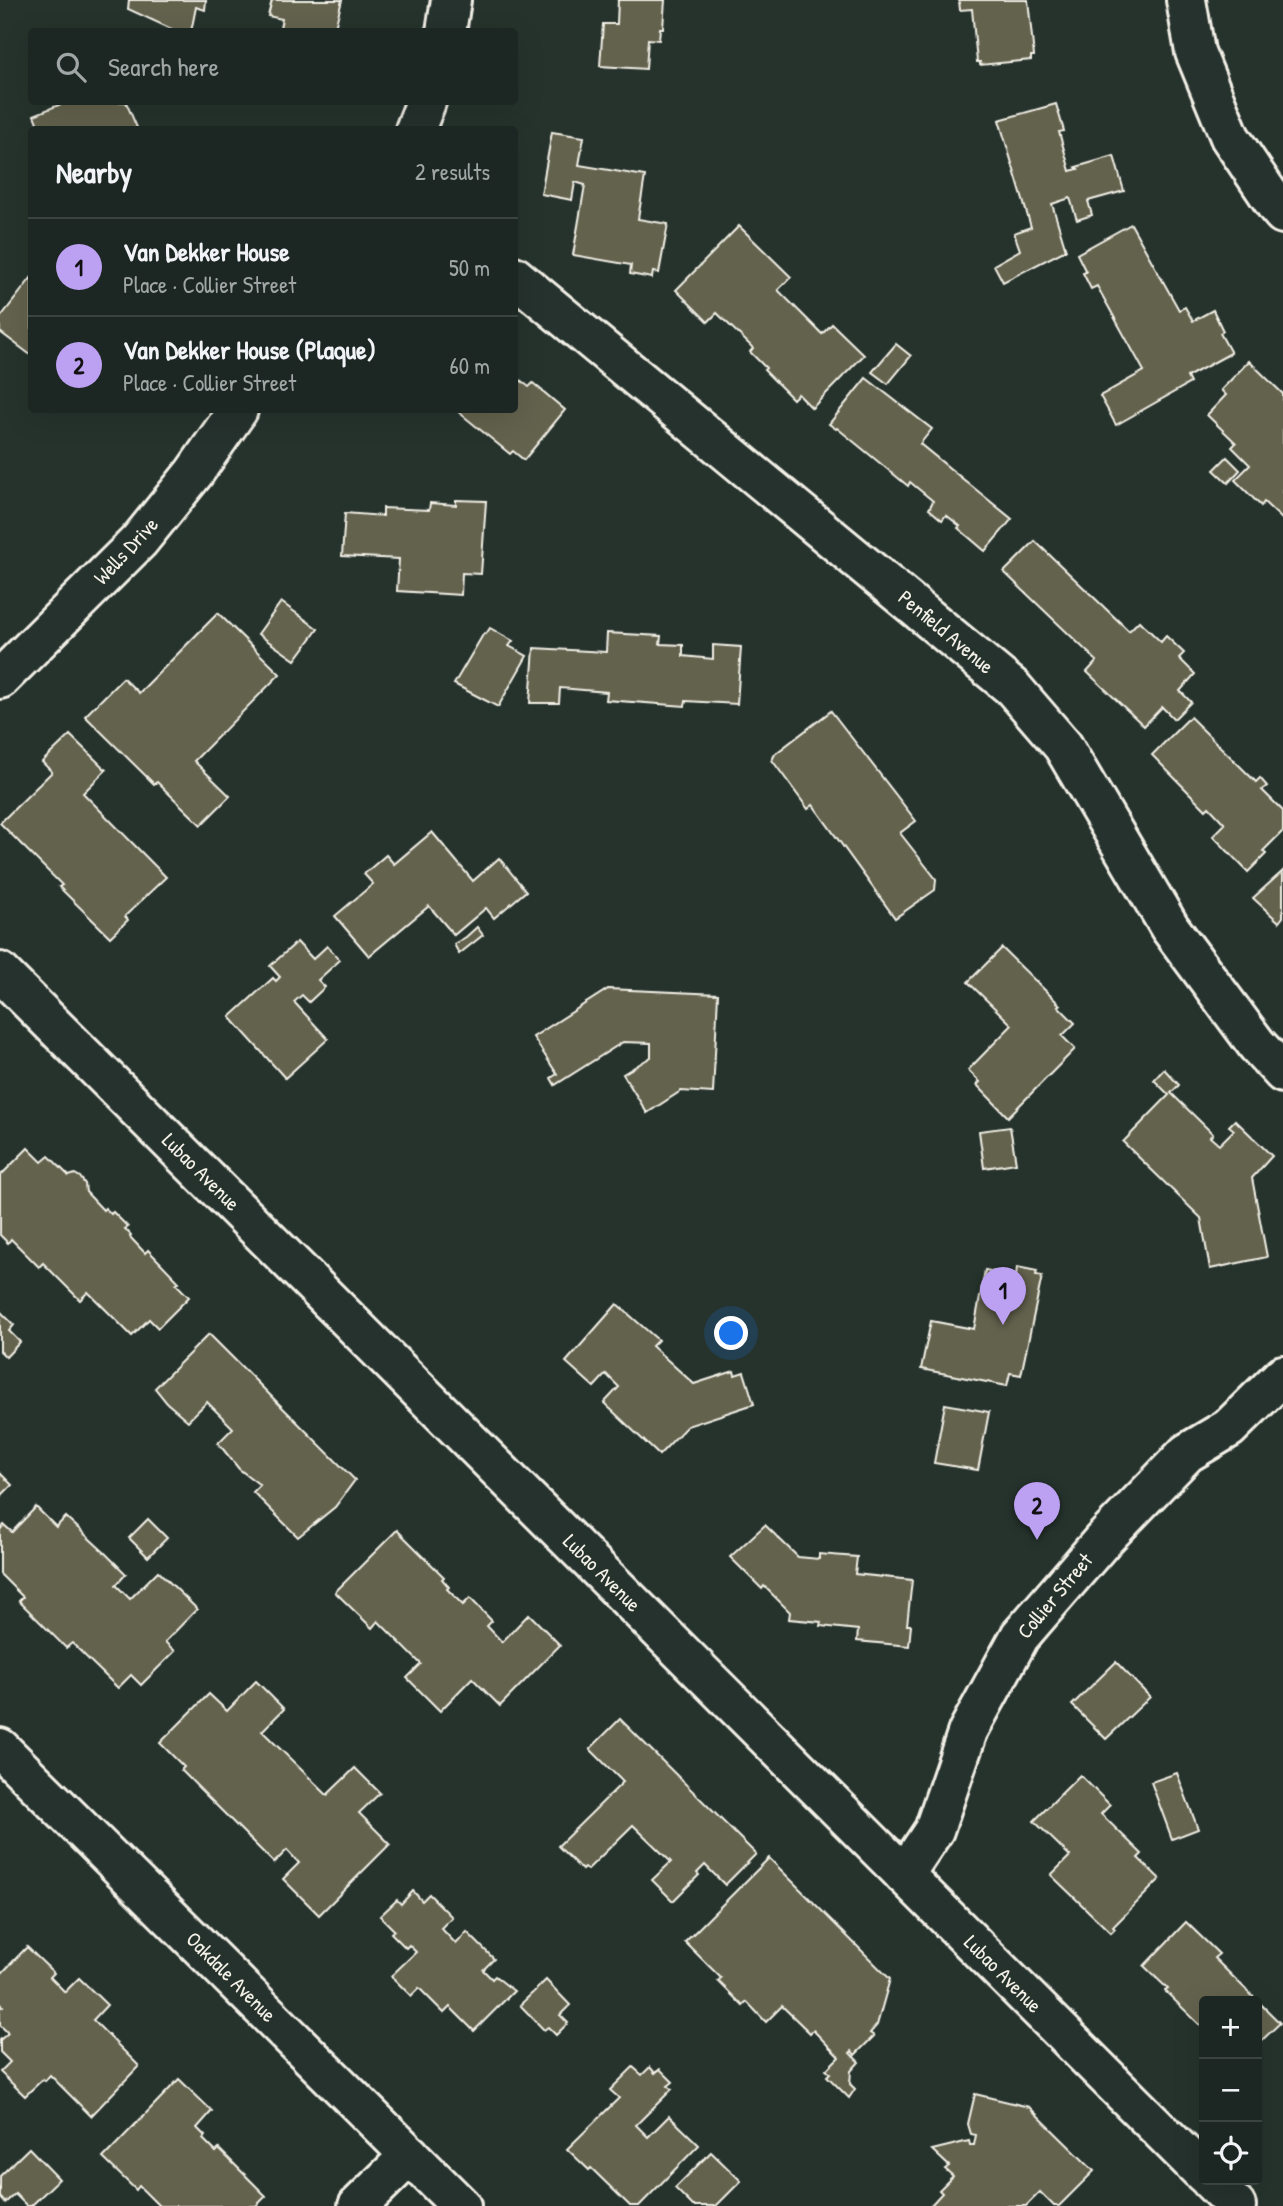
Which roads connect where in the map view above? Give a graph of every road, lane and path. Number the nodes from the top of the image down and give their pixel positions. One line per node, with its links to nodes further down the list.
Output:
1 (451, 0): 3 (street)
2 (1186, 0): 6 (street)
3 (447, 28)
4 (425, 105): 5 (street)
5 (417, 126)
6 (1283, 214)
7 (518, 279): 11 (street, Penfield Avenue)
8 (236, 413): 9 (street, Wells Drive)
9 (0, 679)
10 (0, 972): 14 (street, Lubao Avenue)
11 (1283, 1073)
12 (1283, 1374): 14 (street, Collier Street)
13 (0, 1748): 15 (street, Oakdale Avenue)
14 (904, 1875): 16 (street, Lubao Avenue)
15 (410, 2155): 18 (street); 19 (street, Oakdale Avenue)
16 (1199, 2169)
17 (1215, 2185): 20 (street)
18 (358, 2206)
19 (461, 2206)
20 (1236, 2206)

